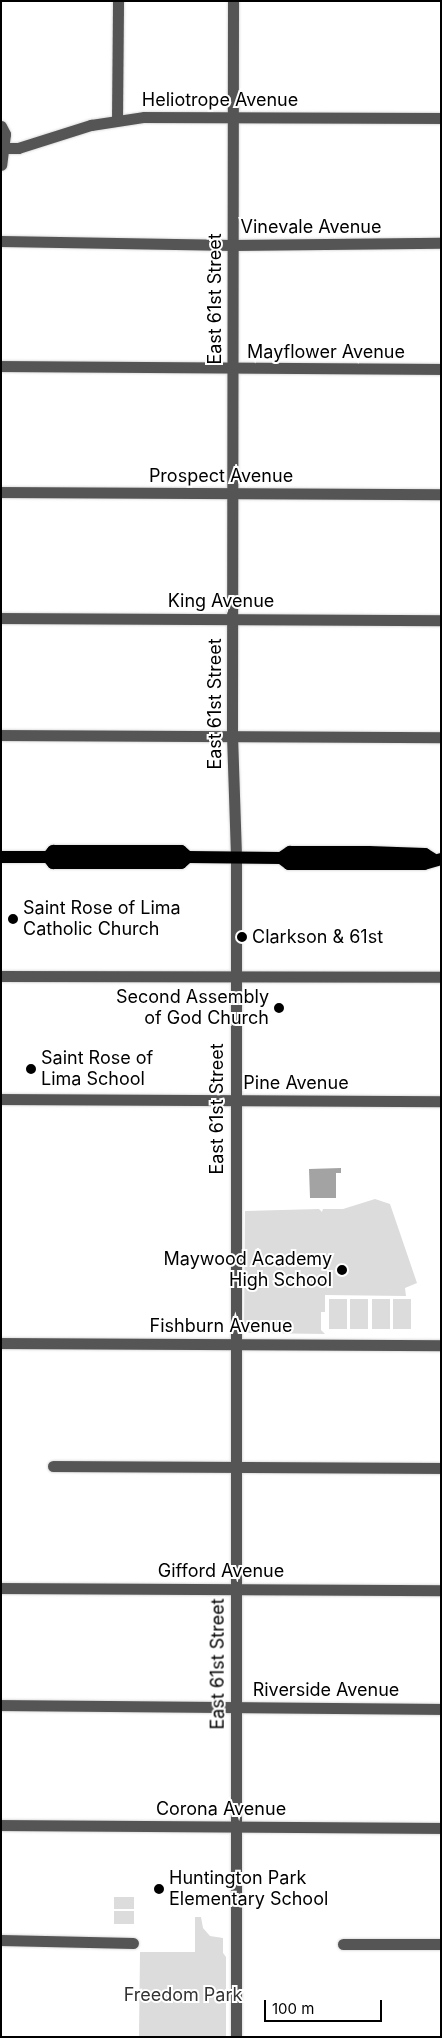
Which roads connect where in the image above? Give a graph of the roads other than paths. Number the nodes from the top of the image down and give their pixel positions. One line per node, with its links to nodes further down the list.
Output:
1 (118, 1): 5 (street)
2 (233, 1): 3 (street, East 61st Street)
3 (233, 117): 4 (street, Heliotrope Avenue); 5 (street, Heliotrope Avenue); 11 (street, East 61st Street)
4 (441, 118)
5 (117, 120): 7 (street, Heliotrope Avenue)
6 (1, 126): 7 (street)
7 (4, 148): 8 (street)
8 (1, 165)
9 (1, 241): 11 (street, Vinevale Avenue)
10 (441, 243): 11 (street, Vinevale Avenue)
11 (233, 245): 13 (street, East 61st Street)
12 (1, 366): 13 (street, Mayflower Avenue)
13 (232, 369): 14 (street, Mayflower Avenue); 16 (street, East 61st Street)
14 (441, 369)
15 (1, 492): 16 (street, Prospect Avenue)
16 (232, 494): 17 (street, Prospect Avenue); 19 (street, East 61st Street)
17 (441, 494)
18 (1, 618): 19 (street, King Avenue)
19 (232, 619): 20 (street, King Avenue); 22 (street, East 61st Street)
20 (441, 620)
21 (1, 735): 22 (street)
22 (232, 735): 23 (street); 25 (street, East 61st Street)
23 (441, 736)
24 (1, 857): 25 (main road)
25 (236, 858): 26 (main road); 28 (street, East 61st Street)
26 (437, 859)
27 (1, 976): 28 (street)
28 (234, 976): 29 (street); 31 (street, East 61st Street)
29 (441, 977)
30 (1, 1099): 31 (street, Pine Avenue)
31 (236, 1100): 32 (street, Pine Avenue); 34 (street, East 61st Street)
32 (441, 1101)
33 (1, 1343): 34 (street, Fishburn Avenue)
34 (234, 1344): 35 (street, Fishburn Avenue); 37 (street, East 61st Street)
35 (441, 1345)
36 (53, 1466): 37 (street)
37 (236, 1467): 38 (street); 40 (street, East 61st Street)
38 (441, 1468)
39 (1, 1588): 40 (street, Gifford Avenue)
40 (235, 1589): 41 (street, Gifford Avenue); 43 (street, East 61st Street)
41 (441, 1590)
42 (1, 1705): 43 (street, Riverside Avenue)
43 (236, 1707): 44 (street, Riverside Avenue); 46 (street, East 61st Street)
44 (441, 1709)
45 (1, 1825): 46 (street, Corona Avenue)
46 (235, 1827): 47 (street, Corona Avenue); 52 (street, East 61st Street)
47 (441, 1828)
48 (1, 1940): 49 (street)
49 (133, 1943)
50 (343, 1944): 51 (street)
51 (441, 1944)
52 (236, 2037)

